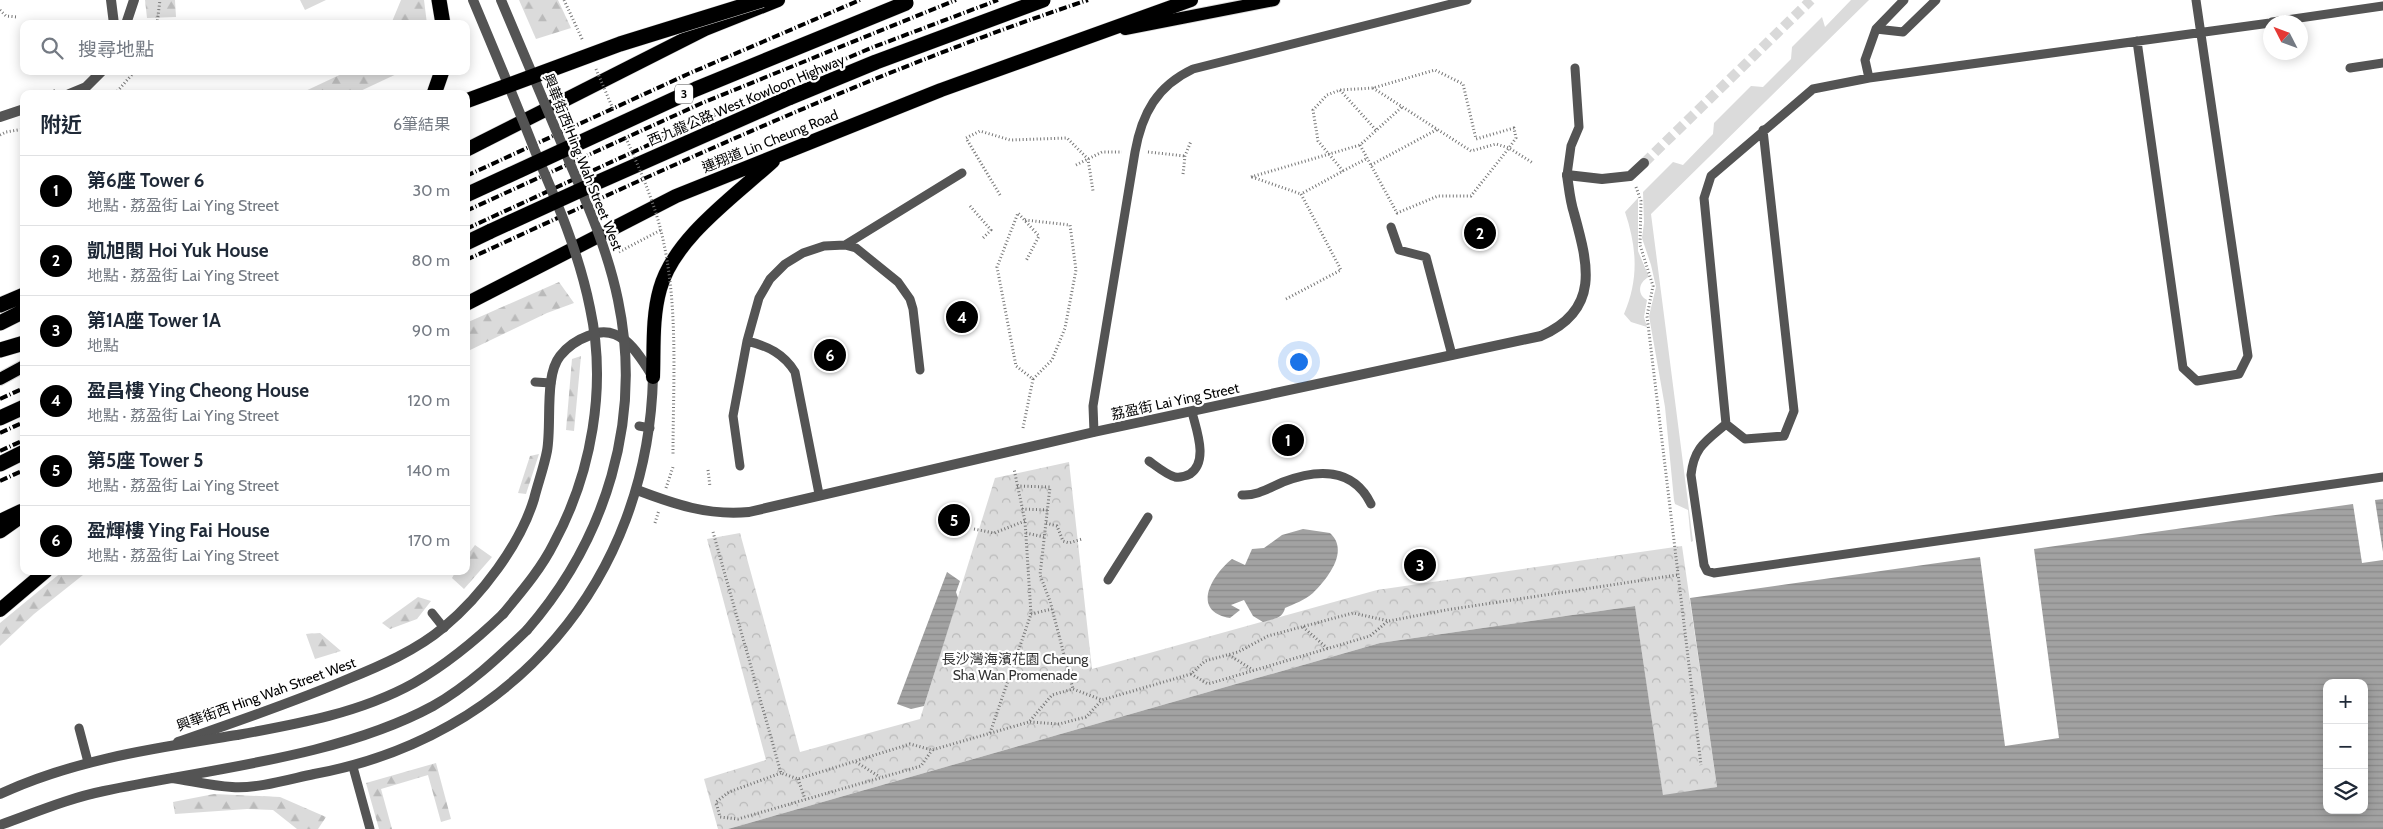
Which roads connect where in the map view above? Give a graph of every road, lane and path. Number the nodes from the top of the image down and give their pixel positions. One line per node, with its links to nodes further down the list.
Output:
1 (111, 0): 22 (street)
2 (134, 0): 23 (street)
3 (160, 0): 24 (path)
4 (439, 0): 25 (highway)
5 (473, 0): 163 (street, 興華街西 Hing Wah Street West, bridge)
6 (502, 0): 171 (street, 興華街西 Hing Wah Street West, bridge)
7 (564, 0): 32 (path, bridge)
8 (761, 0): 27 (highway); 46 (highway, bridge)
9 (778, 0): 27 (highway)
10 (913, 0): 77 (highway, 西九龍公路 West Kowloon Highway / 3, bridge)
11 (1043, 0): 85 (highway, 西九龍公路 West Kowloon Highway, bridge)
12 (1191, 0): 30 (highway, 連翔道 Lin Cheung Road)
13 (1274, 0): 30 (main road, 連翔道 Lin Cheung Road)
14 (1466, 0): 61 (lane)
15 (1904, 0): 28 (lane)
16 (1936, 0): 28 (lane)
17 (2196, 0): 29 (lane)
18 (2383, 6): 20 (lane)
19 (0, 10): 21 (path)
20 (2308, 17)
21 (17, 18)
22 (114, 20)
23 (127, 20)
24 (158, 20)
25 (442, 20)
26 (2263, 24): 29 (lane)
27 (705, 29): 59 (highway)
28 (1876, 29): 40 (lane)
29 (2201, 33): 31 (lane); 31 (lane)
30 (1096, 34): 62 (highway, 連翔道 Lin Cheung Road)
31 (2137, 41): 40 (lane)
32 (585, 45)
33 (593, 63): 50 (path, bridge)
34 (2383, 63): 36 (lane)
35 (1575, 68): 74 (lane)
36 (2350, 68)
37 (98, 75): 42 (street)
38 (132, 75): 43 (path)
39 (441, 75): 44 (highway)
40 (1869, 78): 54 (lane)
41 (1372, 88): 45 (path); 47 (path); 60 (path)
42 (80, 90)
43 (119, 90)
44 (435, 90)
45 (1340, 90): 53 (path); 63 (path)
46 (470, 100)
47 (1403, 106): 51 (path); 53 (path)
48 (20, 110): 49 (street)
49 (0, 117)
50 (617, 118)
51 (1438, 129): 60 (path); 70 (path)
52 (20, 130): 55 (path)
53 (1376, 130): 58 (path)
54 (1763, 130): 109 (lane); 109 (lane)
55 (0, 135)
56 (625, 136): 83 (path, bridge)
57 (1191, 141): 64 (path)
58 (1360, 145): 63 (path); 65 (path)
59 (470, 148)
60 (1509, 148): 67 (path); 70 (path)
61 (1135, 152): 64 (path); 66 (path); 113 (lane)
62 (782, 153): 91 (highway, 連翔道 Lin Cheung Road); 101 (highway)
63 (1328, 154): 71 (path); 78 (path)
64 (1185, 156): 73 (path)
65 (1368, 158): 70 (path); 71 (path)
66 (1088, 159): 69 (path); 76 (path); 79 (path)
67 (1534, 163)
68 (1644, 163): 74 (street)
69 (1076, 164)
70 (1371, 165)
71 (1343, 171): 78 (path)
72 (962, 173): 86 (lane)
73 (1184, 174)
74 (1567, 175): 98 (street, 荔盈街 Lai Ying Street)
75 (1636, 186): 145 (path)
76 (1093, 191)
77 (470, 193)
78 (1301, 194): 90 (path)
79 (1000, 195)
80 (970, 206): 84 (path)
81 (1025, 220): 88 (path); 103 (path); 103 (path)
82 (1392, 228): 98 (lane)
83 (661, 230): 87 (path); 115 (path, bridge)
84 (983, 238)
85 (470, 241)
86 (845, 245): 95 (lane); 100 (lane)
87 (618, 252)
88 (1026, 261)
89 (20, 296): 92 (highway)
90 (1286, 300)
91 (470, 302)
92 (0, 305)
93 (20, 313): 94 (highway)
94 (0, 323)
95 (747, 341): 118 (lane); 127 (lane)
96 (20, 344): 97 (highway)
97 (0, 350)
98 (1452, 355): 107 (street, 荔盈街 Lai Ying Street)
99 (20, 368): 102 (main road)
100 (920, 370)
101 (653, 377): 105 (street, 興華街西 Hing Wah Street West); 111 (street, 興華街西 Hing Wah Street West)
102 (0, 379)
103 (1033, 379): 112 (path)
104 (535, 382): 105 (lane)
105 (550, 383): 153 (street, 興華街西 Hing Wah Street West)
106 (20, 409): 108 (highway)
107 (1192, 412): 113 (street, 荔盈街 Lai Ying Street); 121 (lane)
108 (0, 418)
109 (1726, 424): 123 (lane)
110 (638, 426): 111 (lane)
111 (650, 428): 126 (street, 興華街西 Hing Wah Street West)
112 (1023, 428)
113 (1094, 432): 127 (street, 荔盈街 Lai Ying Street)
114 (20, 454): 117 (highway)
115 (673, 455)
116 (1149, 461): 121 (lane)
117 (0, 464)
118 (740, 466)
119 (1014, 469): 124 (path)
120 (708, 470): 125 (path)
121 (1195, 470): 122 (lane)
122 (1204, 475)
123 (2383, 477)
124 (1017, 486): 130 (path); 131 (path)
125 (710, 487)
126 (637, 490): 127 (street, 荔盈街 Lai Ying Street); 168 (street, 興華街西 Hing Wah Street West)
127 (819, 494)
128 (1242, 495): 129 (lane)
129 (1371, 504)
130 (1022, 509): 131 (path); 136 (path)
131 (1048, 510): 137 (path)
132 (20, 514): 135 (highway)
133 (20, 515): 139 (highway)
134 (1148, 517): 146 (lane)
135 (0, 521)
136 (1025, 521): 138 (path); 141 (path)
137 (1046, 523): 142 (path); 143 (path)
138 (974, 529)
139 (0, 530)
140 (713, 532): 169 (path)
141 (1026, 533): 142 (path); 150 (path)
142 (1044, 537): 148 (path)
143 (1082, 539)
144 (41, 575): 147 (highway)
145 (1677, 575): 151 (path); 167 (path)
146 (1108, 580)
147 (0, 610)
148 (1052, 610): 150 (path); 158 (path)
149 (432, 613): 153 (lane)
150 (1031, 614): 162 (path)
151 (1389, 621): 152 (path); 154 (path)
152 (1303, 626): 154 (path); 155 (path)
153 (444, 628): 163 (street, 興華街西 Hing Wah Street West)
154 (1328, 648): 156 (path)
155 (1228, 655): 156 (path); 157 (path)
156 (1254, 670): 157 (path)
157 (1191, 674): 159 (path)
158 (1072, 689): 159 (path); 160 (path)
159 (1102, 700): 160 (path)
160 (1029, 722): 162 (path)
161 (79, 728): 166 (lane)
162 (989, 734): 164 (path)
163 (160, 748): 166 (street, 興華街西 Hing Wah Street West)
164 (932, 750): 165 (path); 170 (path)
165 (855, 761): 170 (path); 172 (path)
166 (88, 762): 173 (street, 興華街西 Hing Wah Street West)
167 (1701, 766)
168 (353, 767): 171 (street, 興華街西 Hing Wah Street West); 176 (lane)
169 (782, 773): 172 (path); 174 (path)
170 (880, 777): 174 (path)
171 (172, 778): 175 (street, 興華街西 Hing Wah Street West)
172 (798, 779): 174 (path)
173 (0, 794)
174 (805, 800)
175 (0, 825)
176 (370, 829)

